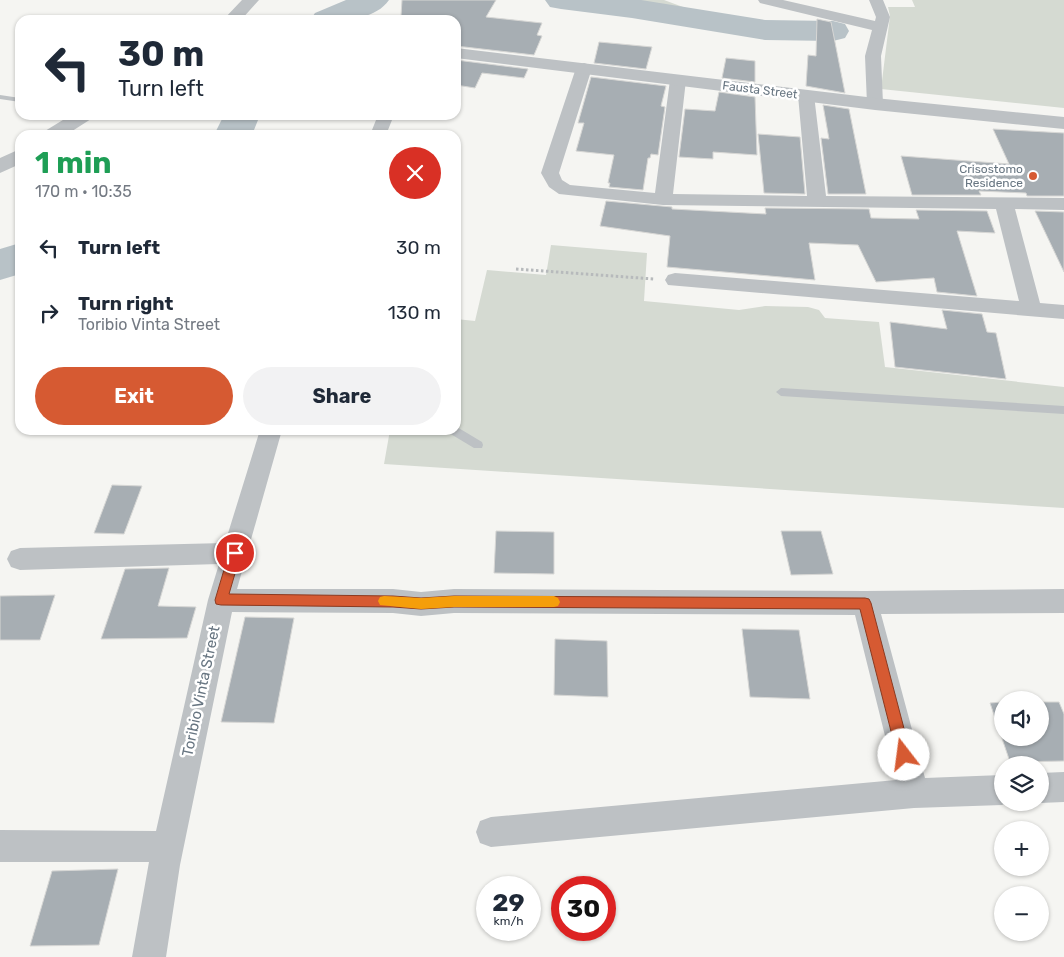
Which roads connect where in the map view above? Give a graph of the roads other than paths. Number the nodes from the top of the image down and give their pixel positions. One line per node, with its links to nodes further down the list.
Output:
1 (251, 0): 4 (street)
2 (765, 0): 5 (street)
3 (876, 0): 5 (street)
4 (236, 15)
5 (880, 27): 12 (street)
6 (461, 54): 7 (street, Fausta Street)
7 (584, 68): 8 (street, Fausta Street); 18 (street)
8 (678, 80): 9 (street, Fausta Street); 18 (street)
9 (806, 95): 12 (street, Fausta Street); 19 (street)
10 (0, 97): 11 (lane)
11 (15, 99)
12 (875, 104): 14 (street, Fausta Street)
13 (76, 120): 15 (street)
14 (1064, 123)
15 (60, 130)
16 (15, 158): 17 (street)
17 (0, 167)
18 (663, 199): 19 (street)
19 (817, 202): 20 (street)
20 (1004, 204): 21 (street); 23 (street)
21 (1064, 204)
22 (675, 280): 23 (street)
23 (1032, 309): 24 (street)
24 (1064, 312)
25 (781, 392): 26 (lane)
26 (1064, 410)
27 (270, 435): 30 (street, Toribio Vinta Street)
28 (461, 435): 29 (lane)
29 (478, 445)
30 (235, 553): 31 (street); 32 (street, Toribio Vinta Street)
31 (20, 559)
32 (221, 600): 34 (street); 41 (street, Toribio Vinta Street)
33 (1064, 601): 34 (street)
34 (865, 603): 38 (street)
35 (1064, 787): 36 (street)
36 (1049, 788)
37 (994, 790): 38 (street)
38 (914, 793): 39 (street)
39 (491, 832)
40 (0, 846): 41 (street)
41 (168, 847): 42 (street, Toribio Vinta Street)
42 (149, 957)

